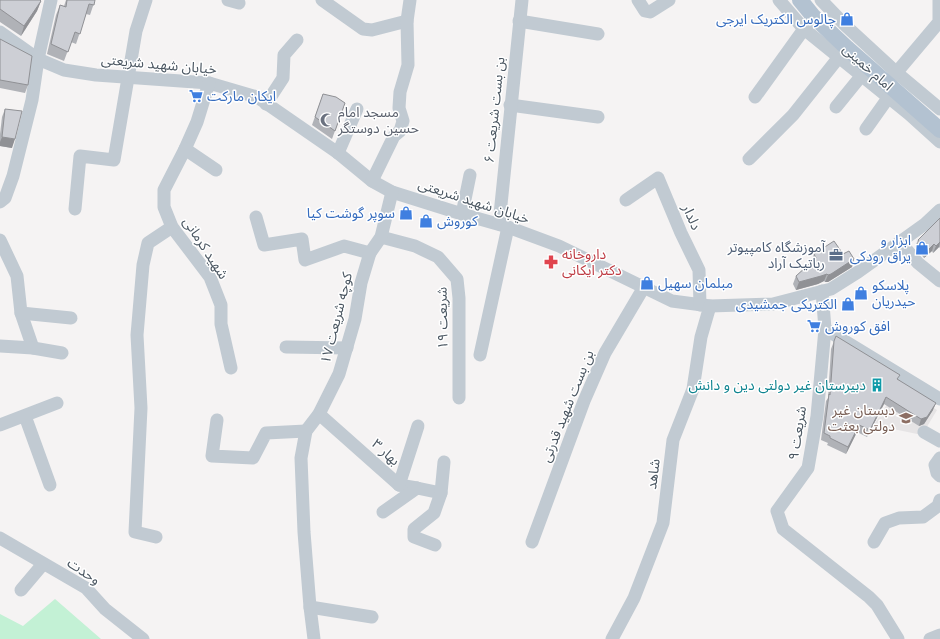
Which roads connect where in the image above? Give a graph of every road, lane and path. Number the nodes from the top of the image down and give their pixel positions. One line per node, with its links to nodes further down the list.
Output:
1 (51, 0): 20 (street)
2 (146, 0): 22 (street)
3 (322, 0): 13 (street)
4 (410, 0): 13 (street)
5 (522, 0): 14 (street, بن بست شریعت ۶)
6 (638, 0): 7 (street)
7 (669, 0)
8 (779, 0): 15 (street)
9 (800, 0): 12 (main road, امام خمینی)
10 (820, 0): 24 (street)
11 (939, 0): 24 (street)
12 (814, 16): 15 (street); 19 (main road, امام خمینی)
13 (407, 21): 40 (street)
14 (519, 21): 17 (street); 27 (street, بن بست شریعت ۶)
15 (804, 29): 19 (street); 25 (street)
16 (0, 32): 20 (street, خیابان شهید شریعتی)
17 (598, 34)
18 (297, 40): 26 (street)
19 (843, 53): 21 (main road, امام خمینی); 37 (street)
20 (38, 59): 22 (street, خیابان شهید شریعتی); 43 (street)
21 (865, 71): 24 (main road, امام خمینی); 29 (street)
22 (129, 77): 23 (street, خیابان شهید شریعتی); 44 (street)
23 (209, 82): 26 (street, خیابان شهید شریعتی); 35 (street, شهید کرمانی)
24 (892, 86): 30 (street); 32 (street); 33 (main road, امام خمینی); 34 (street)
25 (755, 97)
26 (266, 104): 36 (street, خیابان شهید شریعتی)
27 (510, 105): 31 (street); 48 (street, بن بست شریعت ۶)
28 (357, 108): 36 (street)
29 (836, 108)
30 (940, 109)
31 (598, 117)
32 (866, 129)
33 (940, 130)
34 (940, 142)
35 (185, 149): 38 (street); 49 (street, شهید کرمانی)
36 (338, 153): 40 (street, خیابان شهید شریعتی)
37 (749, 159)
38 (216, 170)
39 (470, 175): 46 (street)
40 (372, 181): 41 (street, خیابان شهید شریعتی)
41 (392, 192): 46 (street, خیابان شهید شریعتی); 50 (street, کوچه شریعت ۱۷)
42 (626, 200): 57 (street, دلدار)
43 (0, 202)
44 (75, 209)
45 (940, 210): 52 (street, خیابان شهید شریعتی)
46 (462, 214): 48 (street, خیابان شهید شریعتی)
47 (256, 217): 53 (street)
48 (503, 225): 55 (street, خیابان شهید شریعتی); 66 (street, بن بست شریعت ۶)
49 (172, 227): 67 (street, شهید کرمانی); 88 (street)
50 (382, 236): 53 (street, کوچه شریعت ۱۷); 68 (street, شریعت ۱۹)
51 (0, 240): 58 (street)
52 (900, 242): 54 (street); 56 (street, خیابان شهید شریعتی)
53 (370, 253): 64 (street, کوچه شریعت ۱۷)
54 (940, 281)
55 (644, 287): 57 (street, خیابان شهید شریعتی); 89 (street, بن بست شهید قدرتی)
56 (822, 291): 57 (street, خیابان شهید شریعتی); 60 (street, شریعت ۹)
57 (705, 306): 100 (street, شاهد)
58 (21, 313): 59 (street); 63 (street)
59 (71, 318)
60 (825, 329): 69 (street); 101 (street, شریعت ۹)
61 (0, 346): 63 (street)
62 (286, 347): 64 (street)
63 (32, 348): 65 (street)
64 (346, 348): 71 (street, کوچه شریعت ۱۷)
65 (62, 353)
66 (480, 355)
67 (231, 368)
68 (459, 398)
69 (940, 399)
70 (57, 403): 72 (street)
71 (319, 414): 76 (street, کوچه شریعت ۱۷); 83 (street, بهار ۳)
72 (25, 416): 74 (street); 82 (street)
73 (217, 420): 76 (street)
74 (0, 425)
75 (418, 426): 83 (street)
76 (306, 431): 95 (street, کوچه شریعت ۱۷)
77 (924, 432): 78 (street)
78 (940, 441)
79 (940, 458): 81 (street)
80 (444, 462): 85 (street)
81 (940, 476)
82 (50, 485)
83 (399, 485): 84 (street, بهار ۳)
84 (416, 488): 85 (street, بهار ۳); 87 (street)
85 (441, 494): 92 (street)
86 (940, 500): 90 (street)
87 (383, 512)
88 (156, 537)
89 (532, 542)
90 (874, 542)
91 (3, 544): 93 (street, وحدت)
92 (435, 545)
93 (43, 564): 94 (street); 98 (street, وحدت)
94 (21, 590)
95 (310, 607): 96 (street); 99 (street, کوچه شریعت ۱۷)
96 (372, 617)
97 (940, 635): 102 (street)
98 (143, 639)
99 (314, 639)
100 (612, 639)
101 (898, 639)
102 (930, 639)

